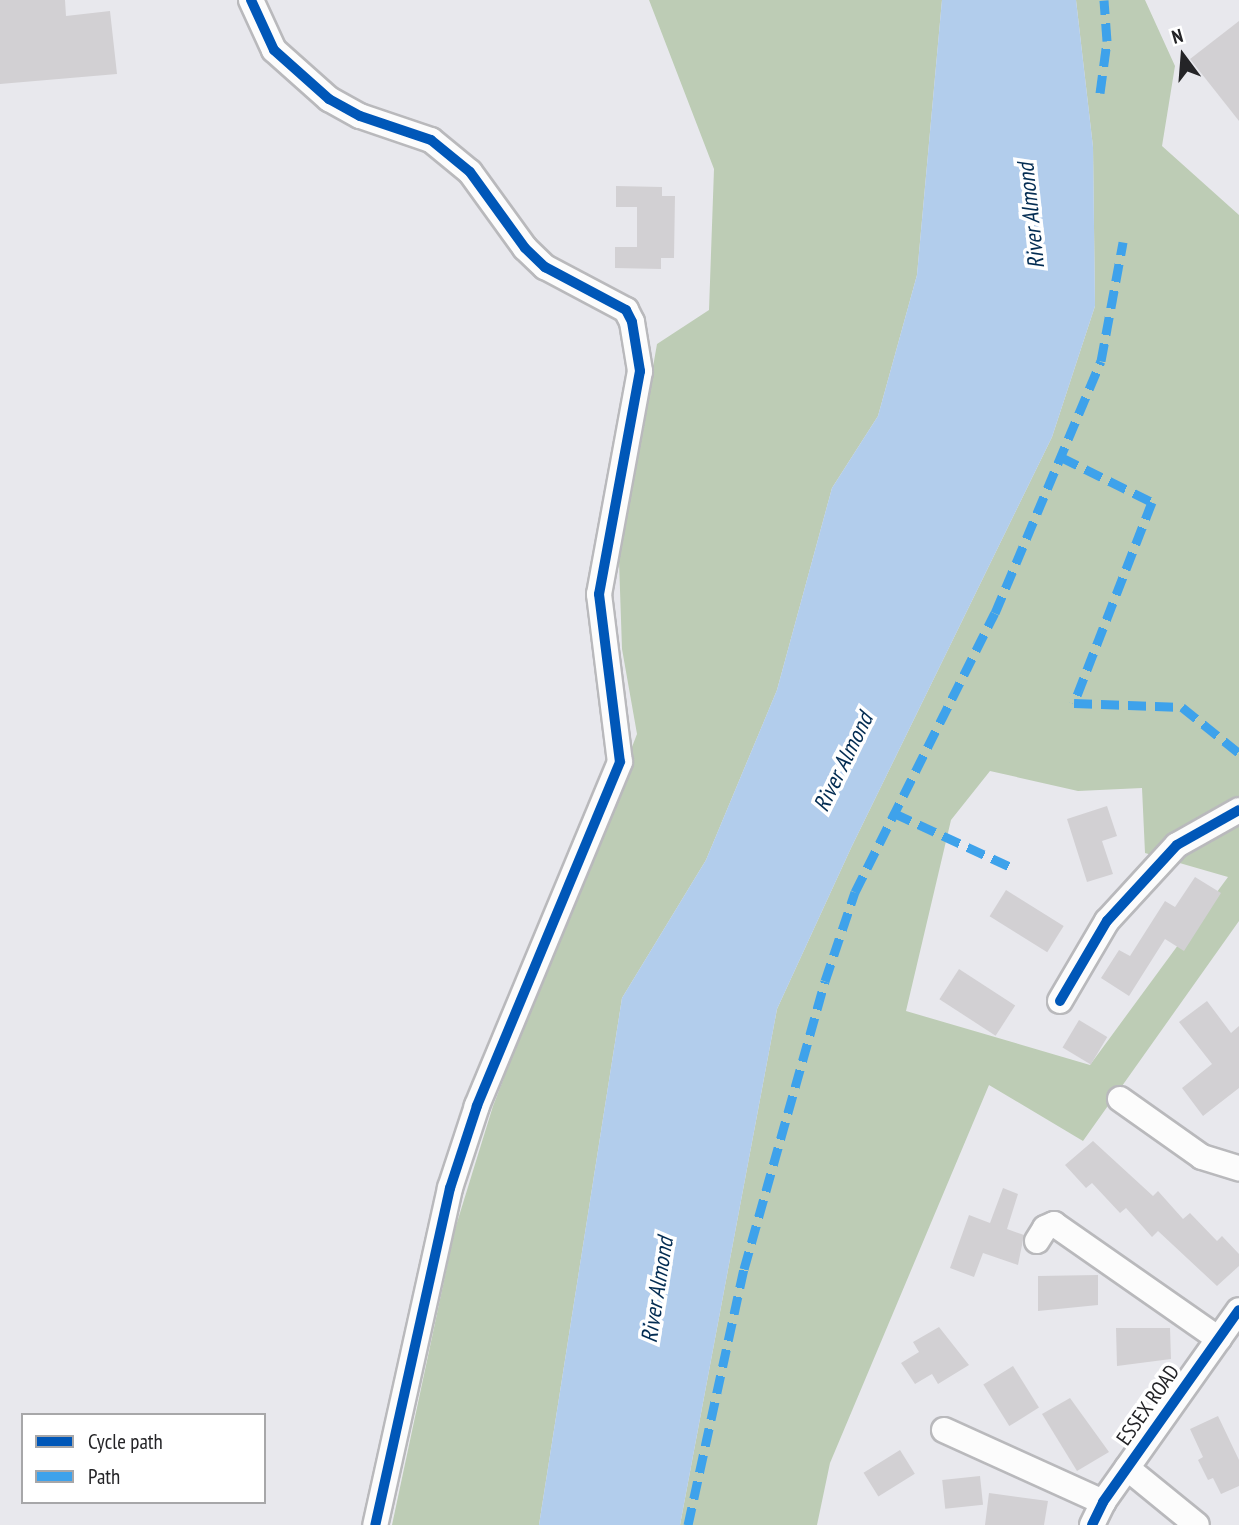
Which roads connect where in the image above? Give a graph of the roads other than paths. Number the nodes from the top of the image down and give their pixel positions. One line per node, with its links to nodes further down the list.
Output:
1 (251, 0): 12 (street)
2 (1239, 810): 3 (street)
3 (1060, 1000)
4 (1120, 1099): 5 (street)
5 (1239, 1168)
6 (1037, 1241): 8 (street)
7 (1239, 1310): 8 (street, ESSEX ROAD)
8 (1219, 1339): 10 (street, ESSEX ROAD)
9 (944, 1430): 11 (street)
10 (1127, 1468): 11 (street, ESSEX ROAD); 14 (street)
11 (1103, 1502): 13 (street, ESSEX ROAD)
12 (375, 1525)
13 (1092, 1525)
14 (1197, 1525)

